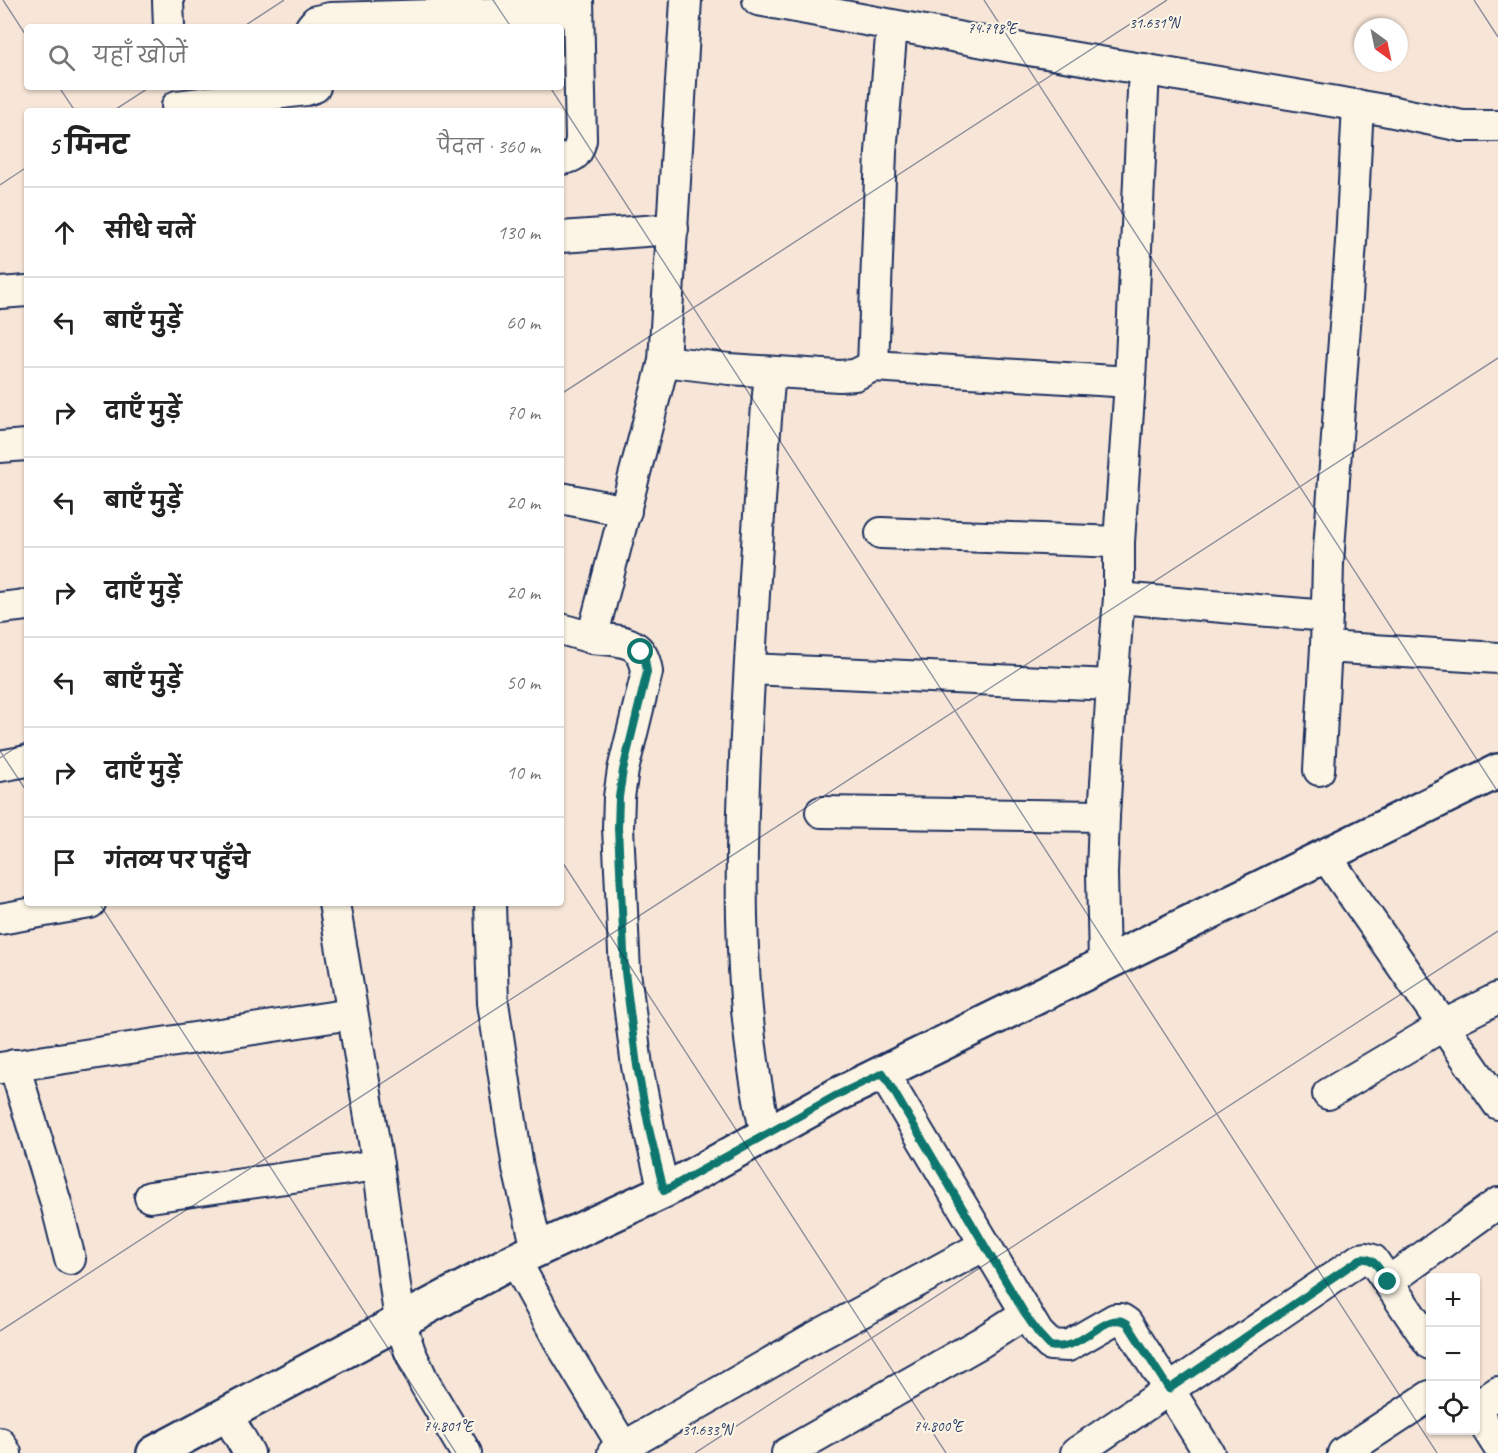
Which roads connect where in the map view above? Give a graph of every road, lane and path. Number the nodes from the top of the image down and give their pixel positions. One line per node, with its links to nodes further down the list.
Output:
1 (168, 0): 5 (street)
2 (686, 0): 14 (street)
3 (758, 0): 7 (street)
4 (578, 5): 6 (street); 13 (street)
5 (170, 24)
6 (314, 24)
7 (892, 26): 8 (street); 19 (street)
8 (1144, 69): 11 (street); 21 (street)
9 (306, 90): 10 (street)
10 (176, 101)
11 (1358, 105): 12 (street); 31 (street)
12 (1498, 126)
13 (564, 158)
14 (673, 229): 15 (street); 18 (street)
15 (564, 237)
16 (24, 291): 17 (street)
17 (0, 293)
18 (664, 361): 20 (street); 25 (street)
19 (873, 366): 20 (street); 21 (street)
20 (770, 372): 36 (street)
21 (1130, 382): 27 (street)
22 (24, 445): 23 (street)
23 (0, 447)
24 (564, 499): 25 (street)
25 (626, 511): 33 (street)
26 (881, 533): 27 (street)
27 (1119, 542): 28 (street)
28 (1119, 598): 31 (street); 37 (street)
29 (24, 604): 30 (street)
30 (0, 608)
31 (1327, 616): 34 (street)
32 (564, 630): 33 (street)
33 (592, 638): 59 (street)
34 (1326, 647): 35 (street); 40 (street)
35 (1498, 658)
36 (750, 669): 37 (street); 57 (street)
37 (1112, 685): 43 (street)
38 (24, 762): 39 (street)
39 (0, 766)
40 (1319, 770)
41 (1498, 771): 44 (street)
42 (821, 812): 43 (street)
43 (1104, 816): 49 (street)
44 (1325, 855): 49 (street); 52 (street)
45 (73, 906): 48 (street)
46 (334, 906): 51 (street)
47 (490, 906): 63 (street)
48 (0, 919)
49 (1104, 963): 54 (street)
50 (1498, 998): 52 (street)
51 (351, 1014): 53 (street); 58 (street)
52 (1444, 1025): 55 (street); 56 (street)
53 (7, 1067): 64 (street)
54 (883, 1073): 57 (street); 62 (street)
55 (1328, 1094)
56 (1498, 1104)
57 (766, 1135): 59 (street)
58 (378, 1165): 60 (street); 67 (street)
59 (664, 1191): 63 (street)
60 (150, 1197)
61 (1498, 1203): 65 (street)
62 (985, 1245): 66 (street); 77 (street)
63 (526, 1254): 67 (street); 77 (street)
64 (70, 1259)
65 (1388, 1282): 68 (street); 69 (street)
66 (1025, 1314): 69 (street); 82 (street)
67 (400, 1321): 73 (street); 81 (street)
68 (1426, 1337)
69 (1169, 1389): 83 (street); 84 (street)
70 (1498, 1392): 72 (street)
71 (1426, 1399): 85 (street)
72 (1480, 1406)
73 (227, 1415): 79 (street); 80 (street)
74 (1480, 1416): 76 (street)
75 (0, 1443): 78 (street)
76 (1498, 1446)
77 (621, 1451)
78 (6, 1453)
79 (154, 1453)
80 (249, 1453)
81 (466, 1453)
82 (787, 1453)
83 (1076, 1453)
84 (1209, 1453)
85 (1343, 1453)

